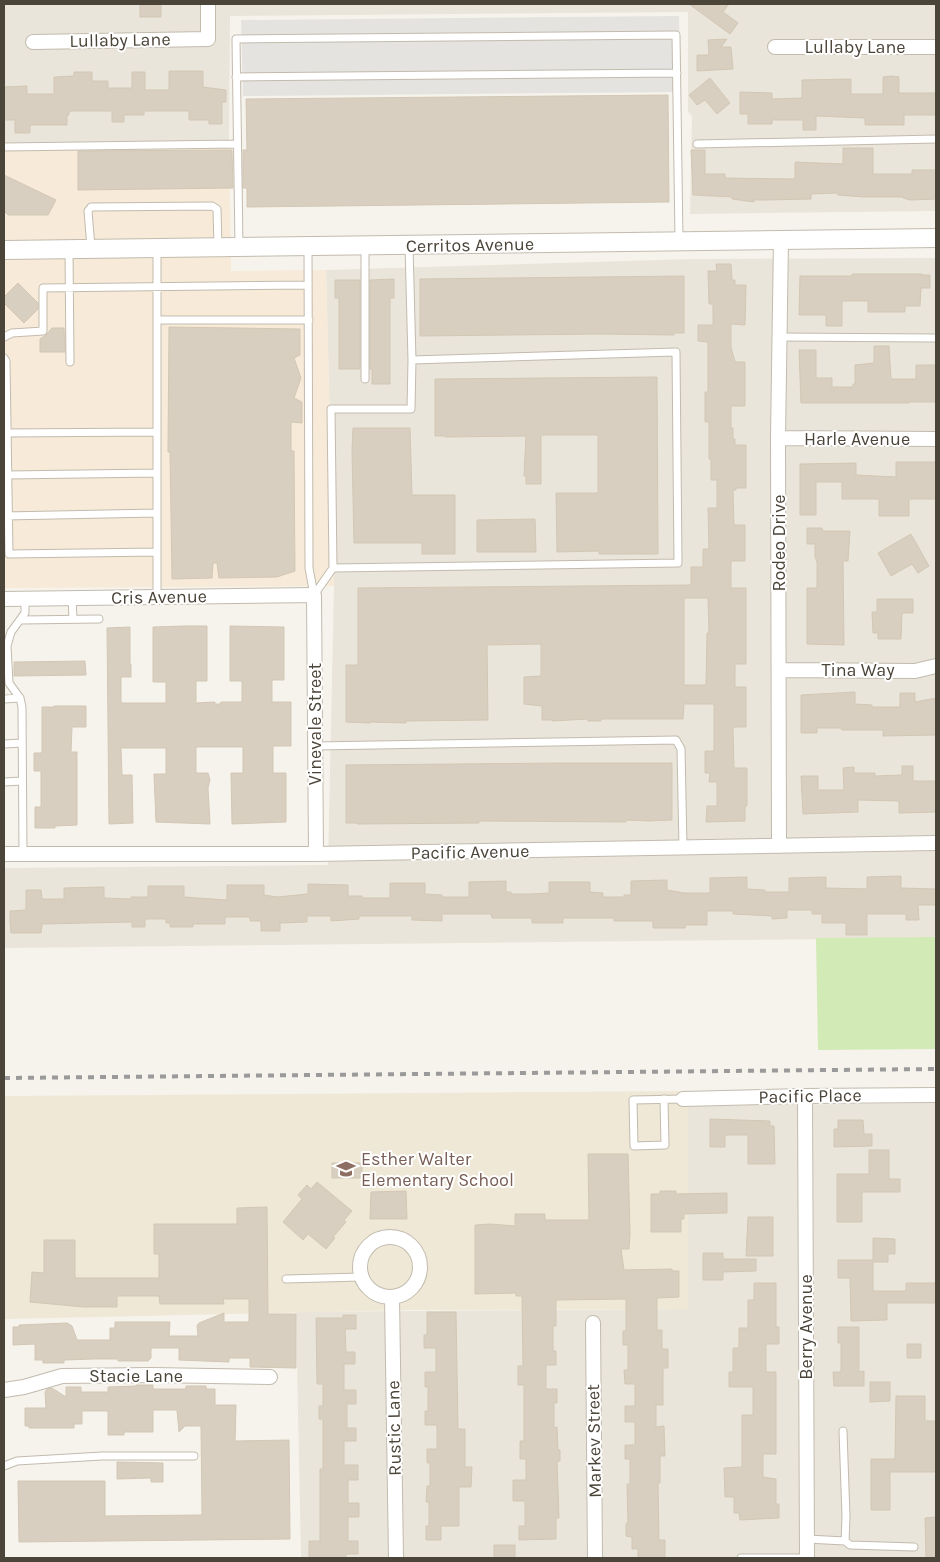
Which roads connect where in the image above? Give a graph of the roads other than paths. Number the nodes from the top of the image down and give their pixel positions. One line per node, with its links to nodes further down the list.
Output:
1 (208, 4): 2 (street, Lullaby Lane)
2 (33, 42)
3 (774, 47): 4 (street, Lullaby Lane)
4 (936, 47)
5 (677, 73): 6 (lane); 6 (lane); 12 (lane)
6 (236, 77): 8 (lane)
7 (936, 139): 9 (lane)
8 (237, 144): 10 (lane); 19 (lane)
9 (697, 144)
10 (4, 147)
11 (936, 238): 13 (street, Cerritos Avenue)
12 (679, 240): 13 (street, Cerritos Avenue); 15 (street, Cerritos Avenue)
13 (781, 240): 29 (street, Rodeo Drive)
14 (365, 246): 15 (street, Cerritos Avenue); 16 (street, Cerritos Avenue); 34 (lane)
15 (409, 246): 32 (lane)
16 (308, 247): 19 (street, Cerritos Avenue); 23 (lane)
17 (157, 248): 18 (street, Cerritos Avenue); 20 (street, Cerritos Avenue); 24 (lane)
18 (218, 248): 19 (street, Cerritos Avenue); 20 (lane)
19 (239, 248)
20 (91, 249): 22 (street, Cerritos Avenue)
21 (4, 250): 22 (street, Cerritos Avenue)
22 (69, 250): 25 (lane)
23 (308, 285): 24 (lane); 27 (lane)
24 (157, 287): 25 (lane); 26 (lane)
25 (69, 288): 28 (lane); 33 (lane)
26 (157, 320): 27 (lane); 35 (lane)
27 (309, 320): 45 (lane)
28 (4, 337)
29 (779, 337): 30 (lane); 37 (street, Rodeo Drive)
30 (936, 338)
31 (4, 358): 36 (lane)
32 (412, 360): 44 (lane); 44 (lane)
33 (70, 362)
34 (366, 378)
35 (157, 432): 36 (lane); 39 (lane)
36 (5, 433): 40 (lane)
37 (778, 438): 38 (street, Harle Avenue); 56 (street, Rodeo Drive)
38 (936, 439)
39 (157, 473): 40 (lane); 41 (lane)
40 (8, 475): 42 (lane)
41 (157, 513): 42 (lane); 43 (lane)
42 (6, 516): 43 (lane)
43 (158, 552): 46 (lane)
44 (333, 568): 45 (lane)
45 (314, 594): 46 (street, Cris Avenue); 61 (street, Vinevale Street)
46 (158, 597): 48 (street, Cris Avenue)
47 (25, 598): 48 (street, Cris Avenue); 49 (street, Cris Avenue); 52 (lane)
48 (72, 598): 50 (lane)
49 (4, 599)
50 (73, 619): 51 (lane); 52 (lane)
51 (99, 619)
52 (21, 620): 53 (lane)
53 (6, 637): 55 (lane)
54 (936, 666): 56 (street, Tina Way)
55 (6, 667): 58 (lane)
56 (780, 670): 65 (street, Rodeo Drive)
57 (4, 698): 58 (lane)
58 (20, 698): 59 (lane)
59 (22, 743): 60 (lane); 62 (lane)
60 (4, 744)
61 (315, 746): 66 (lane); 69 (street, Vinevale Street)
62 (22, 781): 63 (lane); 68 (lane)
63 (4, 782)
64 (936, 843): 65 (street, Pacific Avenue)
65 (779, 846): 66 (street, Pacific Avenue)
66 (683, 848): 69 (street, Pacific Avenue)
67 (4, 854): 68 (street, Pacific Avenue)
68 (23, 854): 69 (street, Pacific Avenue)
69 (316, 854)
70 (936, 1095): 71 (street, Pacific Place)
71 (805, 1096): 72 (street, Pacific Place); 83 (street, Berry Avenue)
72 (683, 1099): 73 (lane)
73 (664, 1100): 73 (lane)
74 (361, 1277): 75 (lane); 76 (street); 76 (street)
75 (286, 1279)
76 (392, 1298): 86 (street, Rustic Lane)
77 (592, 1323): 87 (street, Markev Street)
78 (270, 1377): 79 (street, Stacie Lane)
79 (4, 1390)
80 (843, 1431): 84 (lane)
81 (194, 1456): 82 (lane)
82 (4, 1466)
83 (807, 1538): 84 (lane); 89 (street, Berry Avenue)
84 (845, 1541): 85 (lane)
85 (914, 1546)
86 (396, 1558)
87 (595, 1558)
88 (741, 1558): 89 (lane)
89 (807, 1558)

